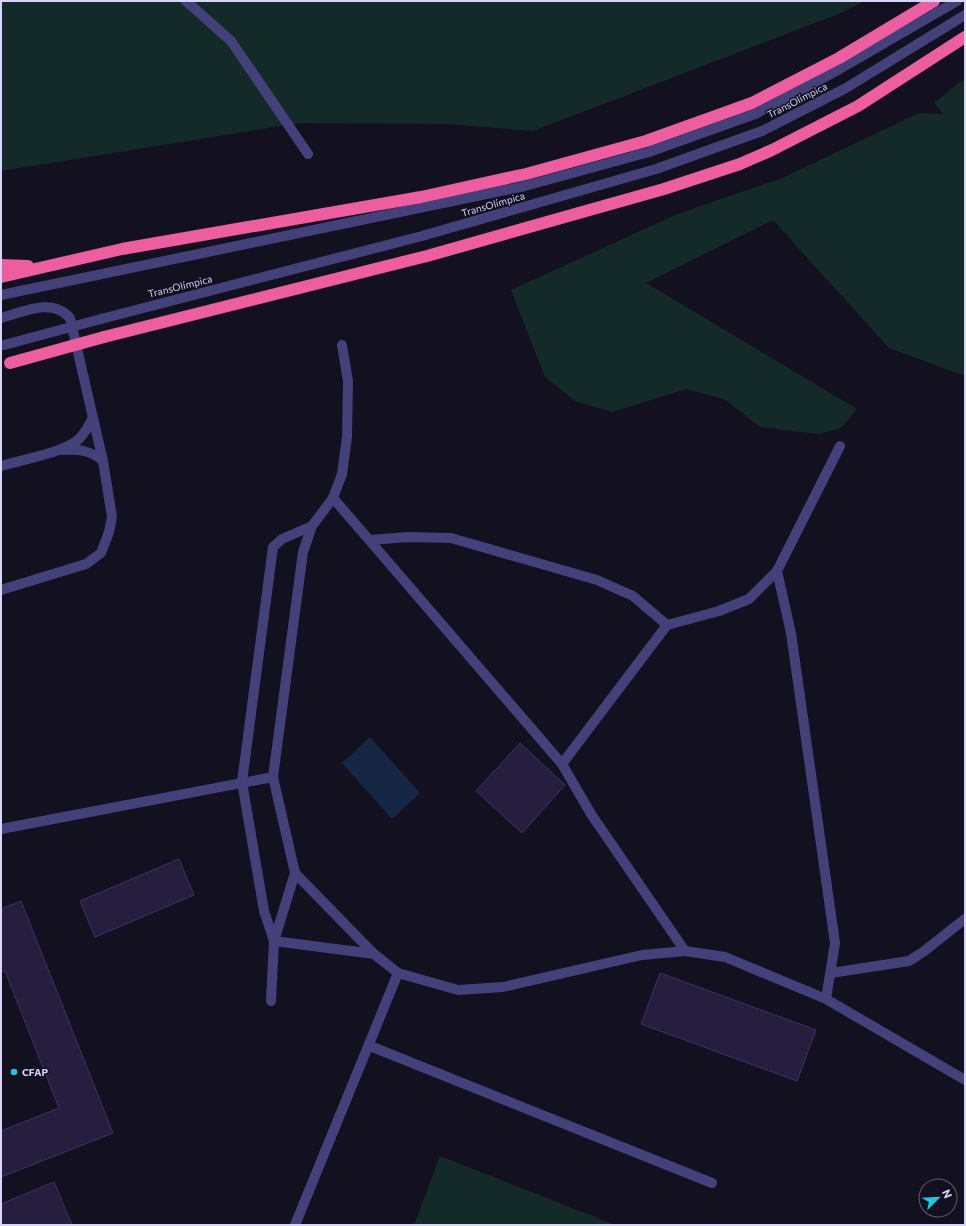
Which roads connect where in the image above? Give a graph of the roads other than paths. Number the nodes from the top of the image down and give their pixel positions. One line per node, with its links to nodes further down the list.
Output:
1 (186, 1): 6 (street)
2 (934, 1): 8 (highway, TransOlímpica)
3 (957, 1): 10 (street, TransOlímpica)
4 (965, 15): 12 (street, TransOlímpica, bridge)
5 (965, 37): 14 (highway, bridge)
6 (308, 154)
7 (1, 265): 8 (highway)
8 (39, 267): 9 (highway, TransOlímpica)
9 (1, 277)
10 (1, 295)
11 (1, 318): 15 (street)
12 (3, 345)
13 (342, 345): 20 (street)
14 (5, 364)
15 (92, 419): 17 (street); 18 (street)
16 (840, 446): 23 (street)
17 (56, 450): 18 (street); 19 (street)
18 (103, 461): 24 (street)
19 (1, 466)
20 (332, 498): 21 (street); 22 (street)
21 (312, 526): 27 (street); 28 (street)
22 (370, 540): 25 (street); 26 (street)
23 (777, 571): 25 (street); 36 (street)
24 (1, 590)
25 (667, 624): 26 (street)
26 (562, 764): 33 (street)
27 (273, 777): 28 (street); 30 (street)
28 (242, 782): 29 (street); 32 (street)
29 (1, 829)
30 (295, 873): 32 (street); 34 (street)
31 (965, 919): 36 (street)
32 (274, 941): 34 (street); 38 (street)
33 (685, 951): 35 (street); 37 (street)
34 (374, 954): 35 (street)
35 (398, 973): 39 (street)
36 (831, 973): 37 (street)
37 (826, 999): 40 (street)
38 (271, 1001)
39 (370, 1046): 41 (street); 42 (street)
40 (965, 1080)
41 (712, 1183)
42 (295, 1225)

